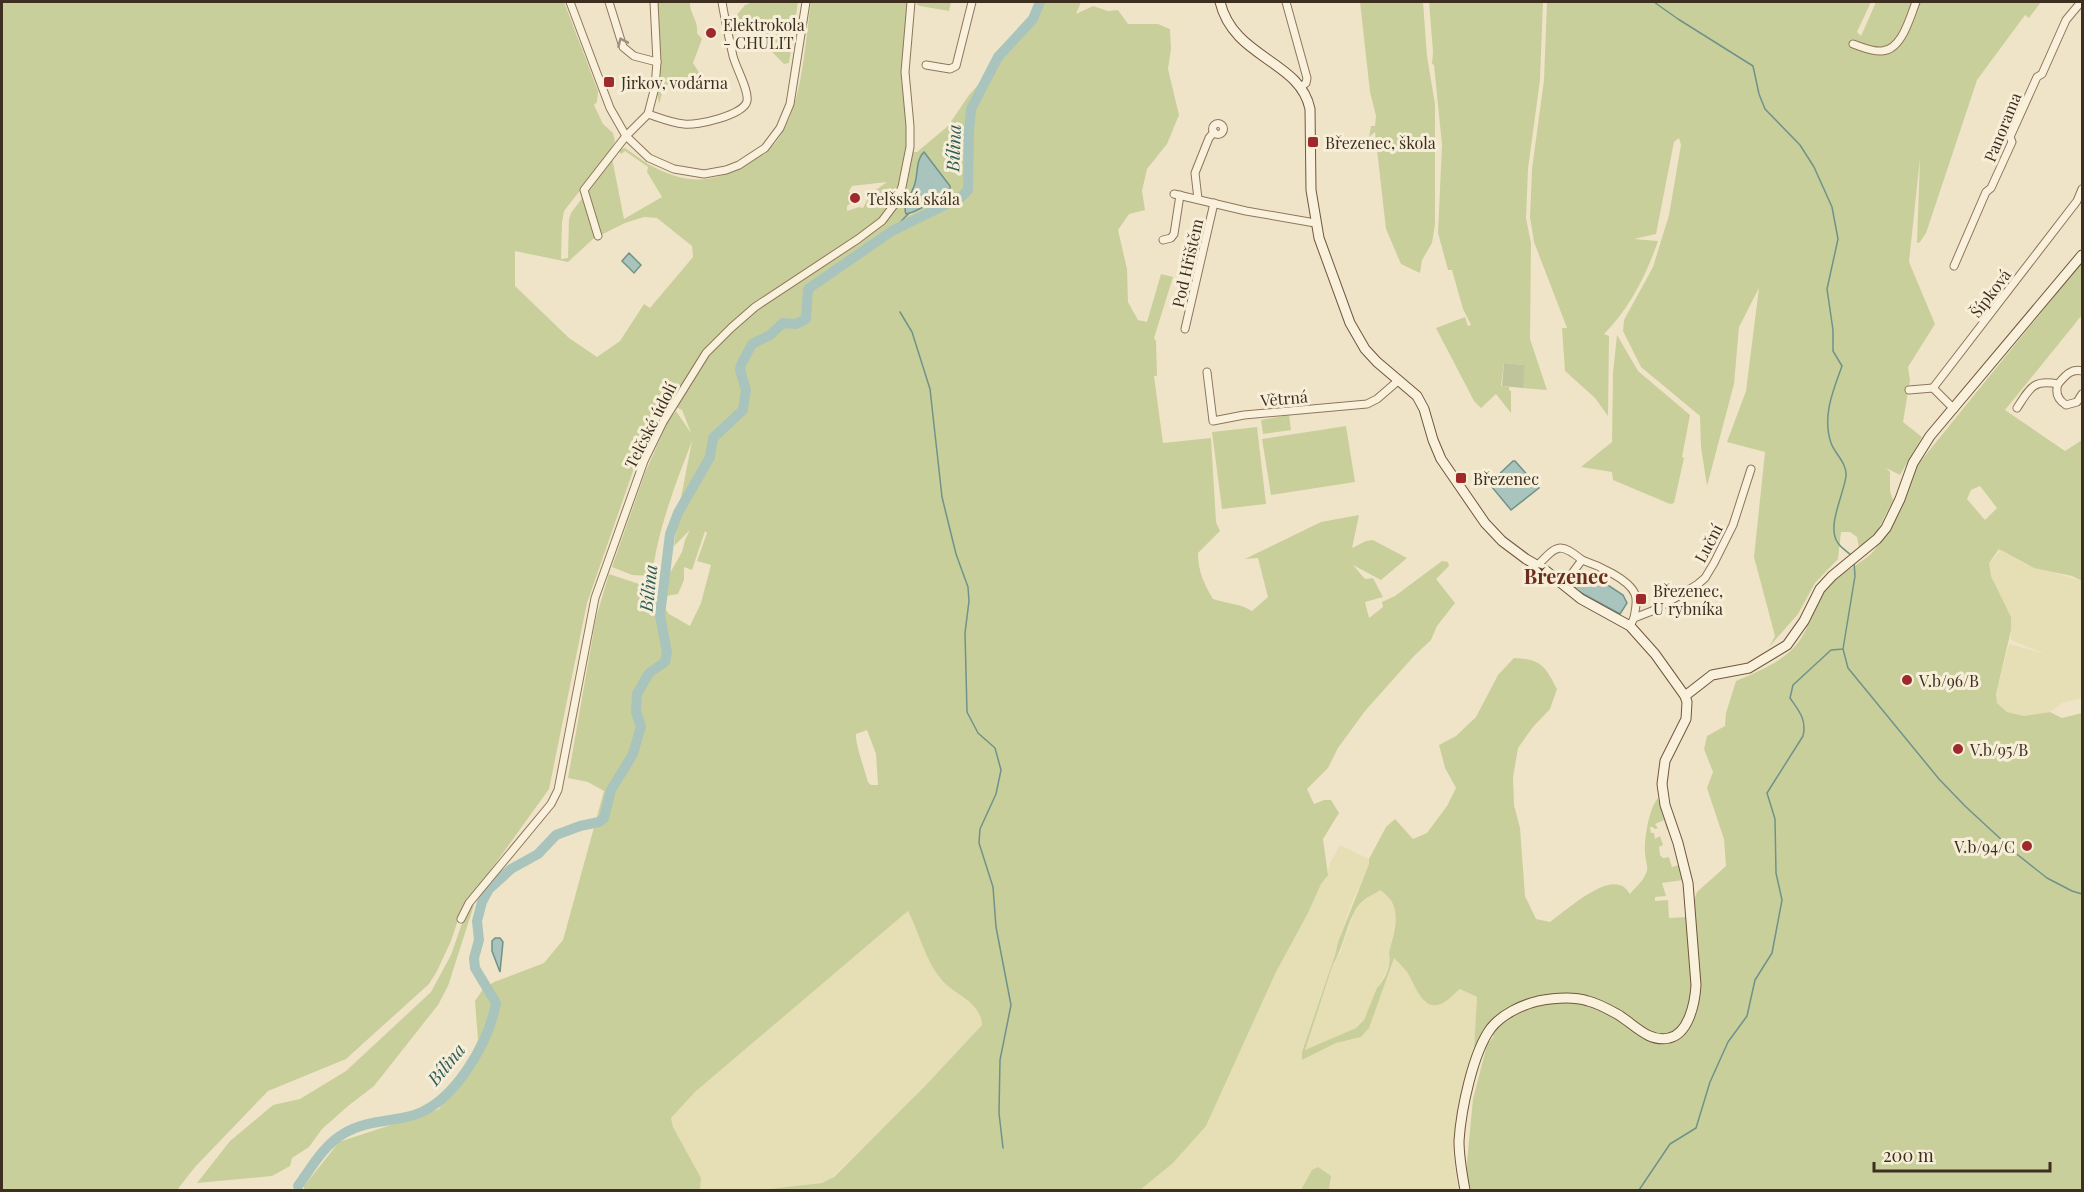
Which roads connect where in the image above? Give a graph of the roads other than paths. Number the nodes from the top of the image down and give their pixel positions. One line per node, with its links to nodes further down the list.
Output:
1 (570, 2): 18 (street)
2 (609, 2): 13 (street, one-way to 2)
3 (654, 2): 13 (street)
4 (722, 2): 16 (street)
5 (806, 2): 18 (street)
6 (911, 2): 43 (street, Telčské údolí)
7 (972, 2): 14 (street)
8 (1220, 2): 15 (street)
9 (1286, 2): 15 (street)
10 (1916, 2): 12 (street)
11 (2081, 2): 26 (street, Panorama)
12 (1853, 44)
13 (657, 62): 16 (street)
14 (926, 65)
15 (1301, 87): 22 (street)
16 (648, 114): 18 (street)
17 (1214, 132): 20 (street)
18 (626, 136): 23 (street)
19 (2082, 189): 32 (street, Šípková)
20 (1198, 199): 21 (street, Pod Hřištěm); 24 (street, Pod Hřištěm)
21 (1214, 203): 22 (street, Pod Hřištěm); 27 (street, Pod Hřištěm)
22 (1315, 223): 30 (street)
23 (598, 237)
24 (1163, 240)
25 (2082, 255): 36 (street)
26 (1954, 266)
27 (1185, 329)
28 (2082, 371): 31 (street)
29 (1207, 372): 30 (street, Větrná)
30 (1399, 380): 39 (street)
31 (2058, 384): 34 (street); 35 (street)
32 (1934, 388): 33 (street); 36 (street)
33 (1909, 390)
34 (2082, 394)
35 (2017, 408)
36 (1954, 409): 42 (street)
37 (1751, 469): 41 (street, Luční)
38 (1582, 560): 39 (street); 40 (street); 41 (street)
39 (1538, 565): 40 (street)
40 (1564, 584): 41 (street)
41 (1632, 622): 42 (street)
42 (1685, 696): 44 (street)
43 (461, 919)
44 (1465, 1191)

